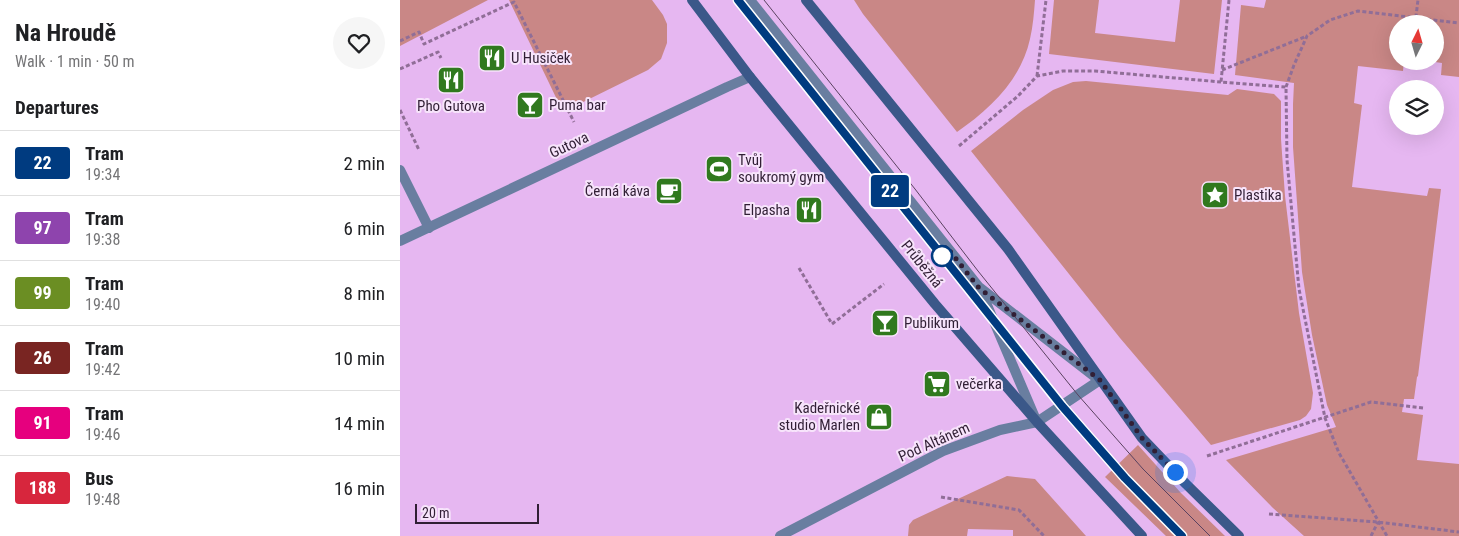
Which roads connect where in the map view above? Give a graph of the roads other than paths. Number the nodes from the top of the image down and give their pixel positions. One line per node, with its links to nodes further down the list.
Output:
1 (692, 0): 4 (main road, Průběžná)
2 (750, 0): 8 (street)
3 (806, 0): 9 (main road)
4 (750, 77): 6 (street, Gutova); 10 (main road, Průběžná)
5 (400, 170): 6 (street)
6 (428, 228): 7 (street, Gutova)
7 (400, 241)
8 (979, 288): 9 (street); 10 (street)
9 (1100, 380): 10 (street, Pod Altánem); 13 (main road)
10 (1037, 422): 11 (street, Pod Altánem); 12 (main road, Průběžná)
11 (780, 536)
12 (1142, 536)
13 (1239, 536)

